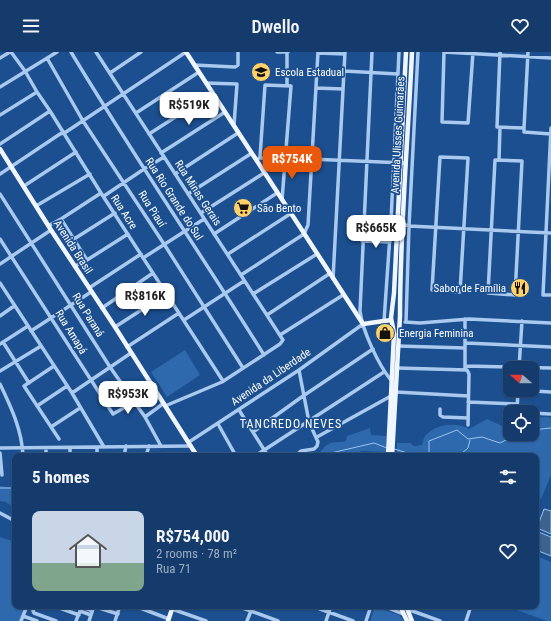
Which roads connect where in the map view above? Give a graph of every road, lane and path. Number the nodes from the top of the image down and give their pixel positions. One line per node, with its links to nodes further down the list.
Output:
1 (11, 52): 22 (street); 26 (street, Rua Acre)
2 (56, 52): 19 (street)
3 (71, 52): 40 (street, Rua Rio Grande do Sul)
4 (141, 52): 29 (street)
5 (186, 52): 25 (main road); 39 (street)
6 (238, 52): 25 (street)
7 (277, 52): 8 (street)
8 (288, 52): 34 (street)
9 (318, 52): 17 (street); 35 (street)
10 (372, 52): 30 (street)
11 (399, 52): 31 (street)
12 (406, 52): 69 (main road, Avenida Ulisses Guimarães)
13 (412, 52): 69 (main road, Avenida Ulisses Guimarães)
14 (418, 52): 92 (street)
15 (444, 52): 18 (street); 18 (street)
16 (98, 53): 29 (street, Rua Minas Gerais)
17 (345, 53): 27 (street)
18 (473, 53): 20 (street)
19 (51, 54): 23 (street)
20 (500, 54): 21 (street); 47 (street)
21 (528, 54): 24 (street); 48 (street)
22 (0, 58)
23 (46, 58): 26 (street); 45 (street, Rua Piauí)
24 (551, 58)
25 (194, 65): 28 (main road)
26 (25, 71): 33 (street); 37 (street, Rua Acre)
27 (344, 71): 30 (street); 36 (street)
28 (199, 72): 32 (main road); 43 (street)
29 (110, 73): 39 (street, Rua Minas Gerais)
30 (371, 73): 31 (street); 67 (street)
31 (398, 74): 68 (street)
32 (206, 83): 38 (main road); 46 (street)
33 (0, 86)
34 (287, 86): 61 (street); 62 (street)
35 (316, 88): 36 (street); 63 (street)
36 (343, 89): 66 (street)
37 (37, 92): 41 (street, Rua Acre); 44 (street)
38 (213, 93): 42 (main road); 52 (street)
39 (123, 94): 40 (street); 43 (street, Rua Minas Gerais)
40 (104, 107): 45 (street); 72 (street, Rua Rio Grande do Sul)
41 (50, 111): 50 (street, Rua Acre); 54 (street)
42 (225, 112): 46 (main road); 58 (street)
43 (136, 113): 52 (street, Rua Minas Gerais)
44 (0, 115)
45 (84, 121): 50 (street); 77 (street, Rua Piauí)
46 (234, 126): 51 (main road)
47 (500, 127): 48 (street); 65 (street)
48 (524, 128): 53 (street)
49 (551, 129): 53 (street)
50 (63, 133): 57 (street, Rua Acre); 71 (street)
51 (238, 133): 59 (main road); 76 (street)
52 (149, 134): 58 (street, Rua Minas Gerais)
53 (551, 134): 55 (street)
54 (0, 144)
55 (550, 146): 70 (street)
56 (0, 149): 71 (main road, Avenida Brasil)
57 (76, 152): 75 (street, Rua Acre); 78 (street)
58 (161, 152): 60 (street, Rua Minas Gerais)
59 (252, 153): 64 (main road); 82 (street)
60 (164, 157): 72 (street); 76 (street, Rua Minas Gerais)
61 (260, 157): 62 (street); 64 (street)
62 (285, 158): 63 (street); 83 (street)
63 (312, 159): 66 (street); 103 (street)
64 (255, 160): 73 (main road)
65 (499, 160): 96 (street); 98 (street)
66 (340, 161): 67 (street); 121 (street)
67 (366, 162): 68 (street); 106 (street)
68 (394, 163): 69 (street); 90 (street)
69 (403, 163): 91 (main road, Avenida Ulisses Guimarães)
70 (550, 163): 99 (street)
71 (11, 166): 74 (street); 78 (main road, Avenida Brasil)
72 (144, 168): 77 (street); 97 (street, Rua Rio Grande do Sul)
73 (264, 173): 79 (main road); 86 (street)
74 (0, 174)
75 (90, 174): 81 (street, Rua Acre); 84 (street)
76 (175, 174): 82 (street, Rua Minas Gerais)
77 (124, 182): 81 (street); 109 (street, Rua Piauí)
78 (24, 186): 84 (main road, Avenida Brasil)
79 (277, 193): 83 (main road); 102 (street)
80 (0, 194): 107 (street, Rua Paraná)
81 (102, 194): 85 (street, Rua Acre); 88 (street)
82 (188, 194): 86 (street, Rua Minas Gerais)
83 (282, 201): 87 (main road)
84 (36, 206): 94 (main road, Avenida Brasil)
85 (114, 213): 101 (street, Rua Acre); 105 (street)
86 (201, 213): 89 (street, Rua Minas Gerais)
87 (290, 214): 103 (main road); 111 (street)
88 (61, 219): 94 (street); 105 (street)
89 (204, 219): 97 (street); 102 (street, Rua Minas Gerais)
90 (391, 221): 91 (street); 108 (street)
91 (400, 224): 92 (street); 135 (main road, Avenida Ulisses Guimarães); 137 (main road, Avenida Ulisses Guimarães)
92 (409, 226): 93 (street); 145 (street)
93 (436, 227): 95 (street); 95 (street); 95 (street)
94 (50, 228): 107 (street); 117 (main road, Avenida Brasil)
95 (464, 229): 96 (street)
96 (490, 230): 98 (street); 98 (street)
97 (185, 232): 109 (street); 125 (street, Rua Rio Grande do Sul)
98 (519, 232): 99 (street)
99 (546, 233): 100 (street); 129 (street)
100 (551, 233)
101 (128, 234): 110 (street, Rua Acre); 115 (street)
102 (214, 234): 111 (street, Rua Minas Gerais)
103 (304, 234): 112 (main road); 120 (street)
104 (0, 239): 113 (street, Rua Amapá)
105 (74, 239): 115 (street)
106 (362, 241): 108 (street); 148 (street)
107 (32, 242): 113 (street); 130 (street, Rua Paraná)
108 (390, 242): 142 (street)
109 (164, 244): 114 (street); 132 (street, Rua Piauí)
110 (141, 254): 114 (street, Rua Acre); 124 (street)
111 (228, 254): 120 (street, Rua Minas Gerais)
112 (316, 254): 119 (main road); 127 (street)
113 (11, 257): 116 (street); 139 (street, Rua Amapá)
114 (144, 258): 118 (street, Rua Acre)
115 (87, 260): 117 (street)
116 (0, 264)
117 (75, 266): 124 (main road, Avenida Brasil)
118 (153, 273): 126 (street, Rua Acre); 133 (street)
119 (329, 274): 121 (main road); 136 (street)
120 (241, 275): 122 (street, Rua Minas Gerais)
121 (333, 279): 128 (main road)
122 (244, 281): 125 (street); 127 (street, Rua Minas Gerais)
123 (1, 286): 131 (street)
124 (90, 290): 130 (street); 133 (main road, Avenida Brasil)
125 (225, 293): 132 (street); 163 (street, Rua Rio Grande do Sul)
126 (166, 294): 134 (street, Rua Acre); 150 (street)
127 (254, 294): 136 (street, Rua Minas Gerais)
128 (343, 295): 148 (main road); 152 (street)
129 (551, 295)
130 (71, 305): 139 (street); 167 (street, Rua Paraná)
131 (14, 306): 138 (street); 149 (street)
132 (204, 307): 141 (street); 168 (street, Rua Piauí)
133 (102, 308): 150 (main road, Avenida Brasil)
134 (179, 313): 141 (street, Rua Acre); 158 (street)
135 (391, 314): 137 (main road); 143 (main road, Avenida Ulisses Guimarães)
136 (267, 315): 152 (street, Rua Minas Gerais)
137 (400, 315): 144 (main road, Avenida Ulisses Guimarães)
138 (0, 316)
139 (52, 317): 151 (street); 177 (street, Rua Amapá)
140 (465, 319): 145 (street); 146 (street); 154 (street)
141 (184, 320): 179 (street, Rua Acre)
142 (384, 321): 143 (main road); 148 (main road)
143 (391, 321): 144 (main road); 178 (main road, Avenida Ulisses Guimarães)
144 (400, 321): 145 (street); 157 (main road, Avenida Ulisses Guimarães)
145 (406, 322)
146 (522, 322): 147 (street); 155 (street)
147 (551, 323)
148 (362, 324): 161 (street); 174 (street, Avenida da Liberdade)
149 (28, 326): 151 (street); 153 (street)
150 (115, 327): 158 (main road, Avenida Brasil)
151 (31, 331): 156 (street)
152 (280, 335): 163 (street)
153 (2, 343): 165 (street)
154 (466, 343): 155 (street); 160 (street)
155 (520, 345): 159 (street); 164 (street)
156 (41, 346): 165 (street); 166 (street)
157 (398, 346): 160 (street); 169 (main road, Avenida Ulisses Guimarães)
158 (127, 347): 162 (main road, Avenida Brasil)
159 (551, 347)
160 (465, 348): 170 (street)
161 (373, 349): 176 (street); 187 (street)
162 (132, 353): 167 (street); 194 (main road, Avenida Brasil)
163 (264, 355): 168 (street)
164 (519, 361)
165 (16, 362): 175 (street); 180 (street)
166 (54, 366): 180 (street); 182 (street)
167 (110, 367): 177 (street); 191 (street, Rua Paraná)
168 (243, 368): 179 (street)
169 (397, 368): 170 (street); 184 (main road, Avenida Ulisses Guimarães)
170 (465, 368): 171 (street); 189 (street)
171 (503, 368)
172 (539, 368): 173 (street)
173 (551, 368)
174 (299, 370): 187 (street); 198 (street, Avenida da Liberdade)
175 (0, 371)
176 (384, 372): 178 (street); 203 (street)
177 (91, 380): 186 (street); 191 (street, Rua Amapá)
178 (392, 380): 188 (main road, Avenida Ulisses Guimarães)
179 (223, 381): 194 (street)
180 (29, 383): 195 (street)
181 (0, 384): 218 (street)
182 (67, 386): 186 (street); 195 (street)
183 (539, 391): 185 (street)
184 (396, 392): 189 (street); 210 (main road, Avenida Ulisses Guimarães)
185 (551, 392)
186 (72, 393): 196 (street)
187 (303, 396): 203 (street); 207 (street)
188 (391, 396): 208 (street); 210 (main road, Avenida Ulisses Guimarães)
189 (468, 396): 192 (street)
190 (518, 397): 193 (street)
191 (134, 402): 201 (street, Rua Paraná)
192 (468, 402): 193 (street); 202 (street)
193 (517, 404)
194 (164, 405): 201 (street); 211 (main road, Avenida Brasil)
195 (37, 406): 206 (street)
196 (80, 408): 206 (street); 216 (street)
197 (440, 409): 202 (street)
198 (239, 410): 204 (street, Avenida da Liberdade); 207 (street)
199 (539, 413): 200 (street)
200 (550, 414)
201 (145, 416): 214 (street, Rua Paraná)
202 (468, 418): 205 (street)
203 (309, 422): 208 (street); 221 (street)
204 (218, 424): 211 (street, Avenida da Liberdade); 230 (street)
205 (468, 425)
206 (51, 427): 209 (street)
207 (253, 432): 221 (street)
208 (317, 437): 233 (street)
209 (59, 439)
210 (391, 443): 234 (main road); 235 (main road)
211 (190, 444): 214 (street); 229 (main road, Avenida Brasil)
212 (126, 446): 213 (street); 216 (street); 227 (street)
213 (149, 446): 214 (street); 228 (street)
214 (161, 446)
215 (97, 447): 216 (street); 220 (street); 226 (street)
216 (104, 447)
217 (0, 448): 218 (street)
218 (23, 448): 219 (street); 223 (street)
219 (46, 448): 220 (street); 224 (street)
220 (70, 448): 225 (street)
221 (264, 450): 231 (street); 232 (street)
222 (0, 453): 236 (street)
223 (24, 453)
224 (46, 453)
225 (70, 453)
226 (97, 453)
227 (125, 453)
228 (147, 453)
229 (195, 453)
230 (234, 453)
231 (260, 453)
232 (266, 453)
233 (300, 453)
234 (389, 453)
235 (392, 453)
236 (2, 475)
237 (0, 513): 238 (street)
238 (12, 519)
239 (26, 609): 262 (street)
240 (34, 609): 266 (street)
241 (93, 609): 259 (street)
242 (102, 609): 260 (street)
243 (119, 609): 260 (street)
244 (142, 609): 263 (street)
245 (173, 609): 263 (main road)
246 (175, 609): 270 (street)
247 (245, 609): 257 (street)
248 (320, 609): 258 (street)
249 (330, 609): 258 (street)
250 (370, 609): 275 (street)
251 (390, 609): 261 (street)
252 (401, 609): 261 (main road)
253 (407, 609): 277 (main road)
254 (410, 609): 278 (street)
255 (470, 609): 279 (street)
256 (81, 610): 259 (street); 267 (street)
257 (251, 611): 271 (street); 272 (street)
258 (329, 612): 273 (street); 274 (street)
259 (91, 613): 268 (street)
260 (118, 614): 269 (street)
261 (403, 614): 276 (main road)
262 (23, 616): 264 (street); 265 (street)
263 (168, 620)
264 (21, 621)
265 (37, 621)
266 (56, 621)
267 (76, 621)
268 (89, 621)
269 (115, 621)
270 (204, 621)
271 (247, 621)
272 (278, 621)
273 (326, 621)
274 (353, 621)
275 (366, 621)
276 (407, 621)
277 (412, 621)
278 (440, 621)
279 (466, 621)

